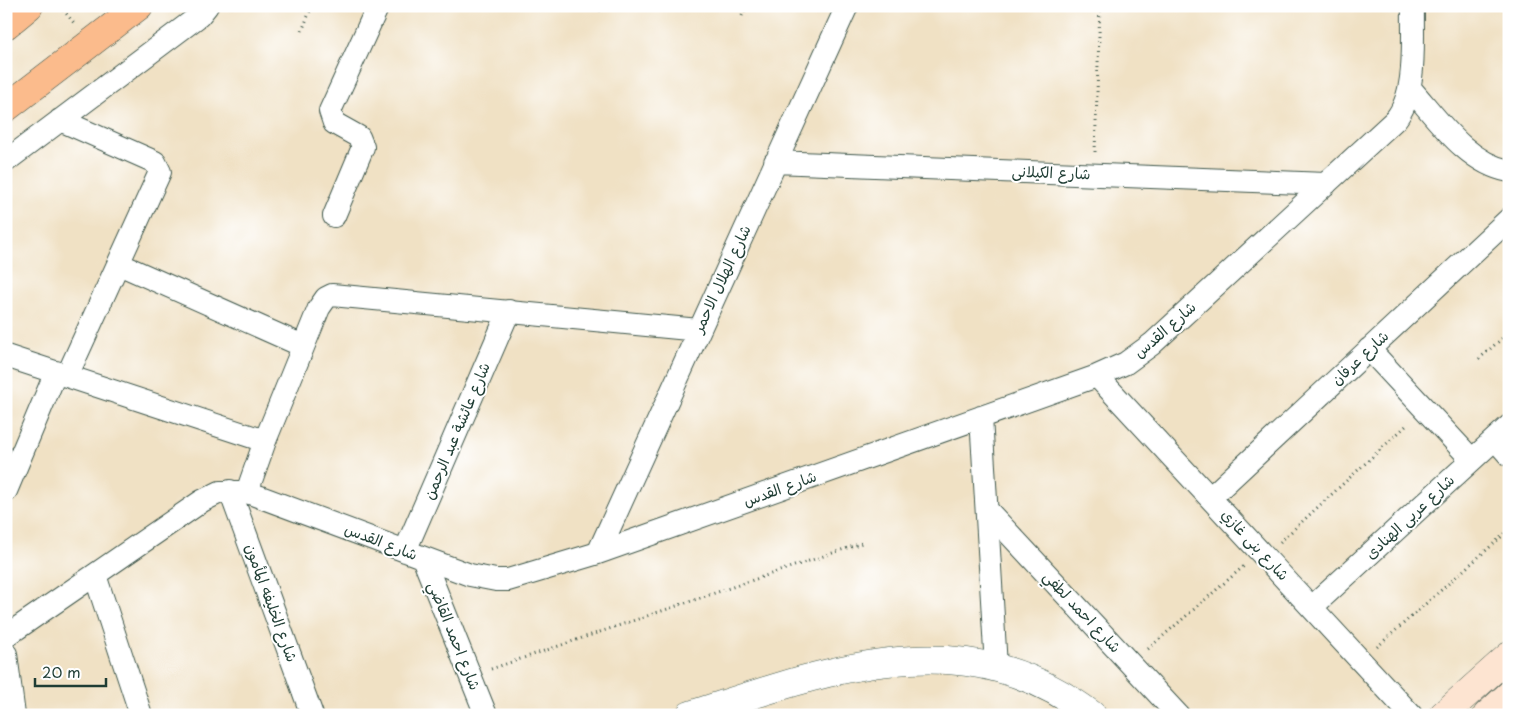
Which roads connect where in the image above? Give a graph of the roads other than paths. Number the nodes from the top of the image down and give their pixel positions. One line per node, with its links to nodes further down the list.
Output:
1 (29, 6): 7 (main road)
2 (139, 6): 9 (main road)
3 (207, 6): 10 (street)
4 (378, 6): 15 (street)
5 (847, 6): 12 (street, شارع الهلال الاحمر)
6 (1413, 6): 8 (street, شارع القدس)
7 (6, 25)
8 (1410, 88): 13 (street); 14 (street, شارع القدس)
9 (6, 108)
10 (60, 120): 11 (street); 17 (street)
11 (6, 161)
12 (776, 162): 14 (street, شارع الكيلانى); 19 (street, شارع الهلال الاحمر)
13 (1509, 171)
14 (1326, 184): 24 (street, شارع القدس)
15 (334, 216)
16 (1509, 219): 21 (street, شارع عرفان)
17 (119, 264): 20 (street); 23 (street)
18 (509, 311): 19 (street); 20 (street); 34 (street, شارع عائشة عبد الرحمن)
19 (699, 330): 33 (street, شارع الهلال الاحمر)
20 (303, 346): 26 (street)
21 (1369, 349): 28 (street); 31 (street, شارع عرفان)
22 (6, 356): 23 (street)
23 (61, 374): 26 (street); 29 (street)
24 (1098, 376): 25 (street, شارع القدس); 31 (street, شارع بنى غازي)
25 (982, 417): 32 (street); 33 (street, شارع القدس)
26 (265, 440): 30 (street)
27 (1504, 440): 28 (street, شارع عربى الهنادى)
28 (1472, 460): 36 (street, شارع عربى الهنادى)
29 (6, 491)
30 (238, 491): 34 (street, شارع القدس); 35 (street); 44 (street, شارع الخليفه المأمون)
31 (1211, 497): 36 (street, شارع بنى غازي)
32 (987, 510): 40 (street); 48 (street, شارع احمد لطفي)
33 (598, 553): 34 (street, شارع القدس)
34 (414, 554): 45 (street, شارع احمد القاضي)
35 (95, 575): 37 (street); 43 (street)
36 (1312, 607): 49 (street, شارع بنى غازي)
37 (6, 636)
38 (6, 654): 42 (street)
39 (1509, 656): 50 (main road)
40 (996, 667): 46 (street); 47 (street)
41 (1509, 695): 51 (main road)
42 (14, 715)
43 (141, 715)
44 (312, 715)
45 (486, 715)
46 (690, 715)
47 (1092, 715)
48 (1178, 715)
49 (1411, 715)
50 (1444, 715)
51 (1487, 715)

